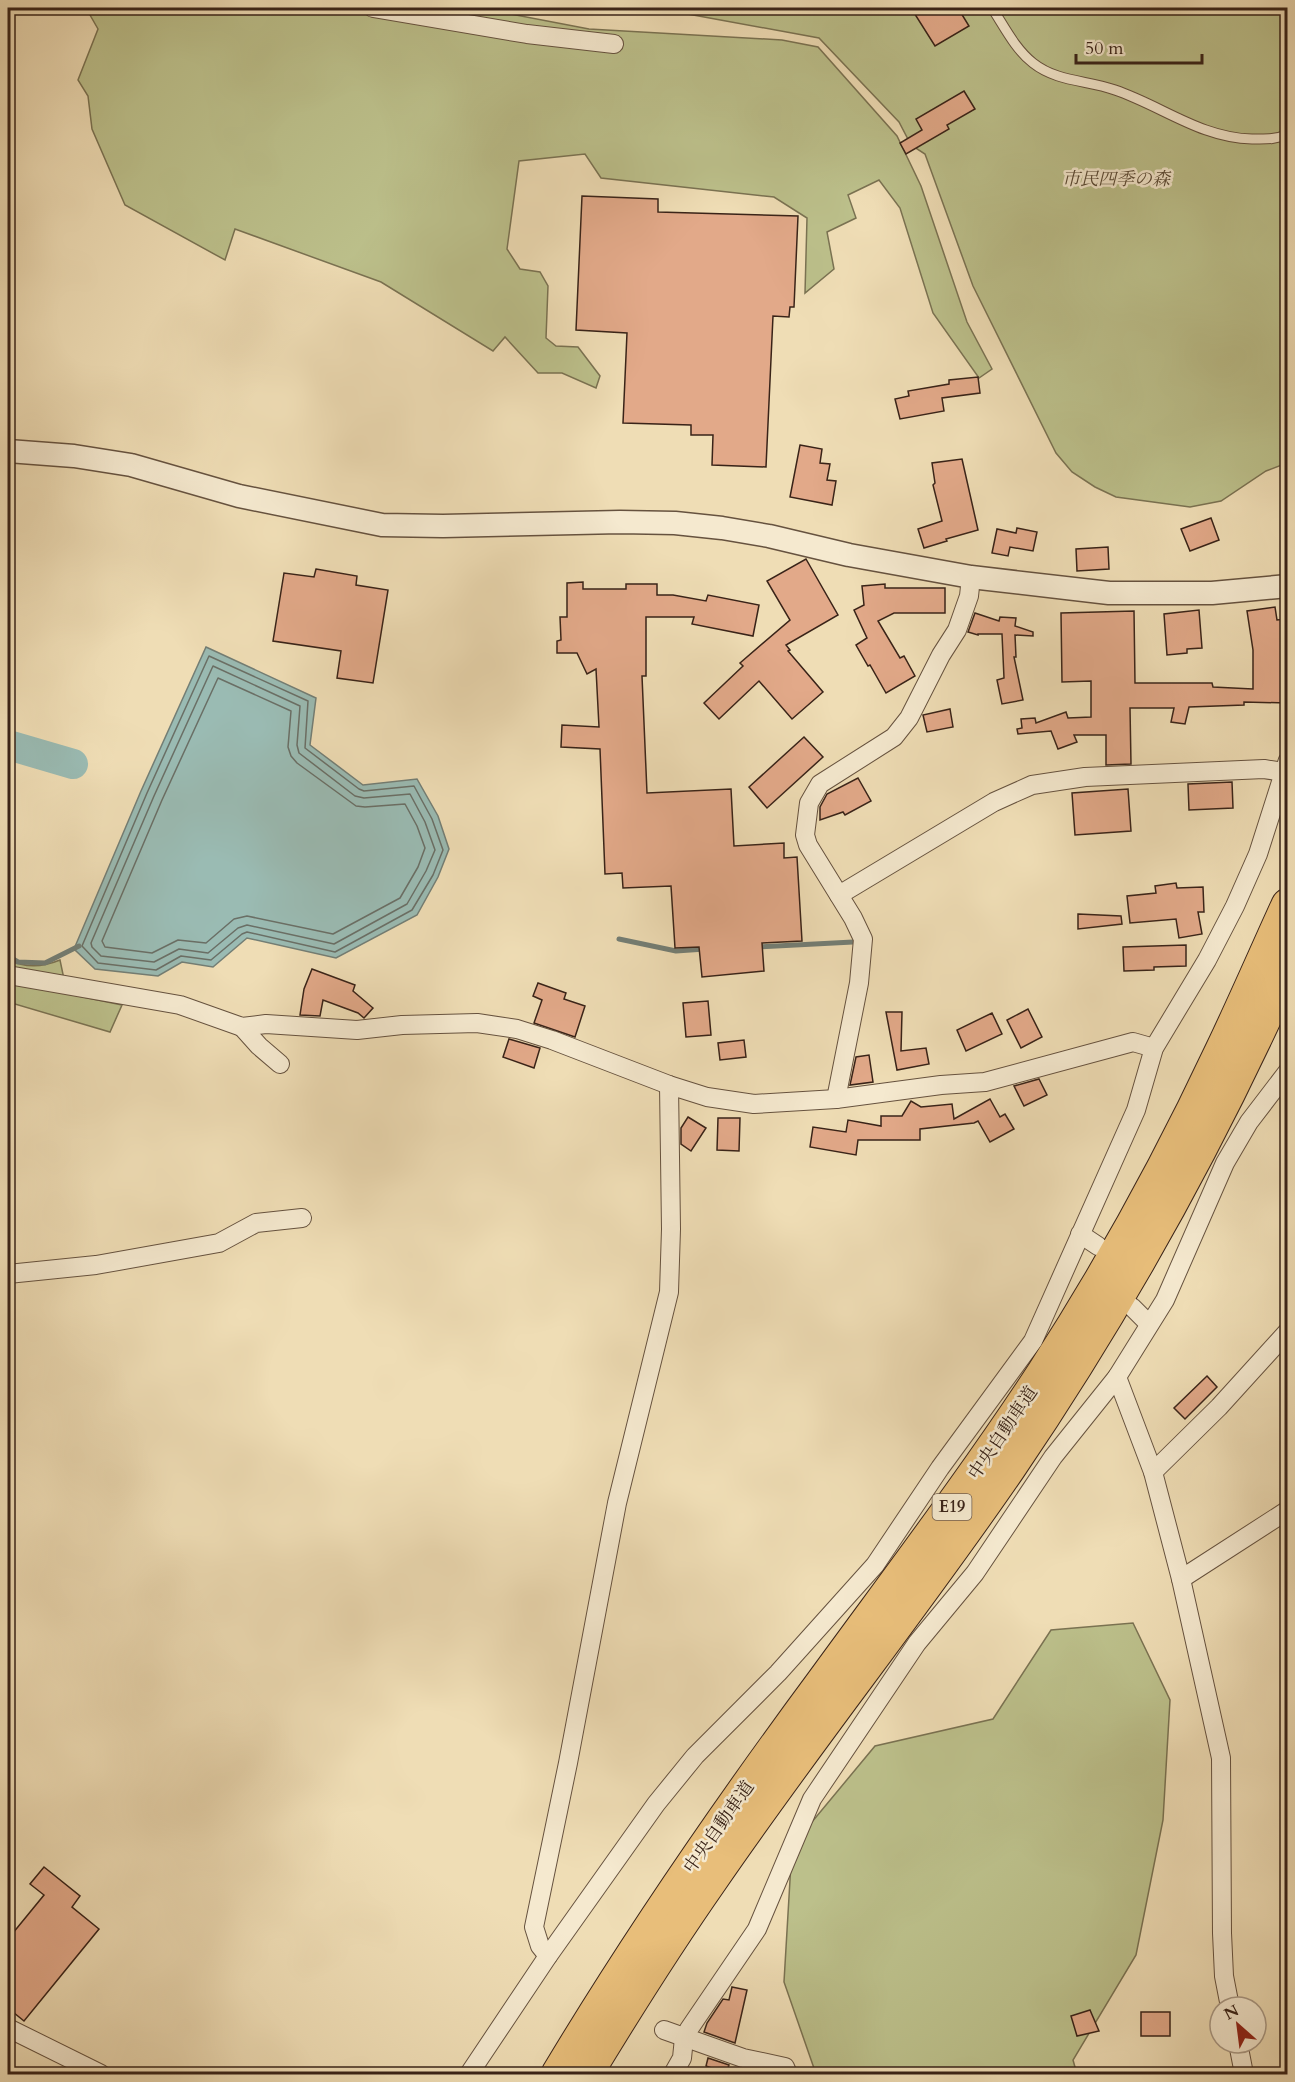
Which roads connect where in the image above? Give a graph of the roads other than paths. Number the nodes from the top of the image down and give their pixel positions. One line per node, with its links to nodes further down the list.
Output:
1 (373, 8): 3 (street)
2 (992, 8): 4 (lane)
3 (614, 44)
4 (1287, 134)
5 (8, 451): 6 (street)
6 (971, 577): 7 (street); 9 (street)
7 (1287, 586)
8 (1285, 766): 9 (street); 14 (street)
9 (839, 895): 18 (street)
10 (1287, 904): 38 (highway, 中央自動車道 / E19)
11 (1287, 967): 39 (highway, 中央自動車道 / E19)
12 (8, 975): 13 (street)
13 (242, 1027): 15 (street); 17 (street)
14 (1154, 1048): 18 (street); 20 (street)
15 (280, 1064)
16 (1287, 1071): 24 (street)
17 (669, 1084): 18 (street); 30 (street)
18 (836, 1099)
19 (302, 1218): 22 (street)
20 (1080, 1234): 21 (street); 30 (street)
21 (1098, 1246)
22 (8, 1274)
23 (1132, 1307): 24 (street)
24 (1149, 1324): 26 (street)
25 (1287, 1331): 27 (street)
26 (1118, 1377): 27 (street); 34 (street)
27 (1153, 1472): 29 (street)
28 (1287, 1510): 29 (street)
29 (1181, 1579): 31 (street)
30 (548, 1956): 37 (street)
31 (1228, 1995)
32 (8, 2028): 36 (street)
33 (664, 2030): 34 (street)
34 (684, 2038): 40 (street); 41 (street)
35 (1240, 2055): 42 (street)
36 (101, 2074)
37 (469, 2074)
38 (558, 2074)
39 (586, 2074)
40 (673, 2074)
41 (788, 2074)
42 (1244, 2074)

